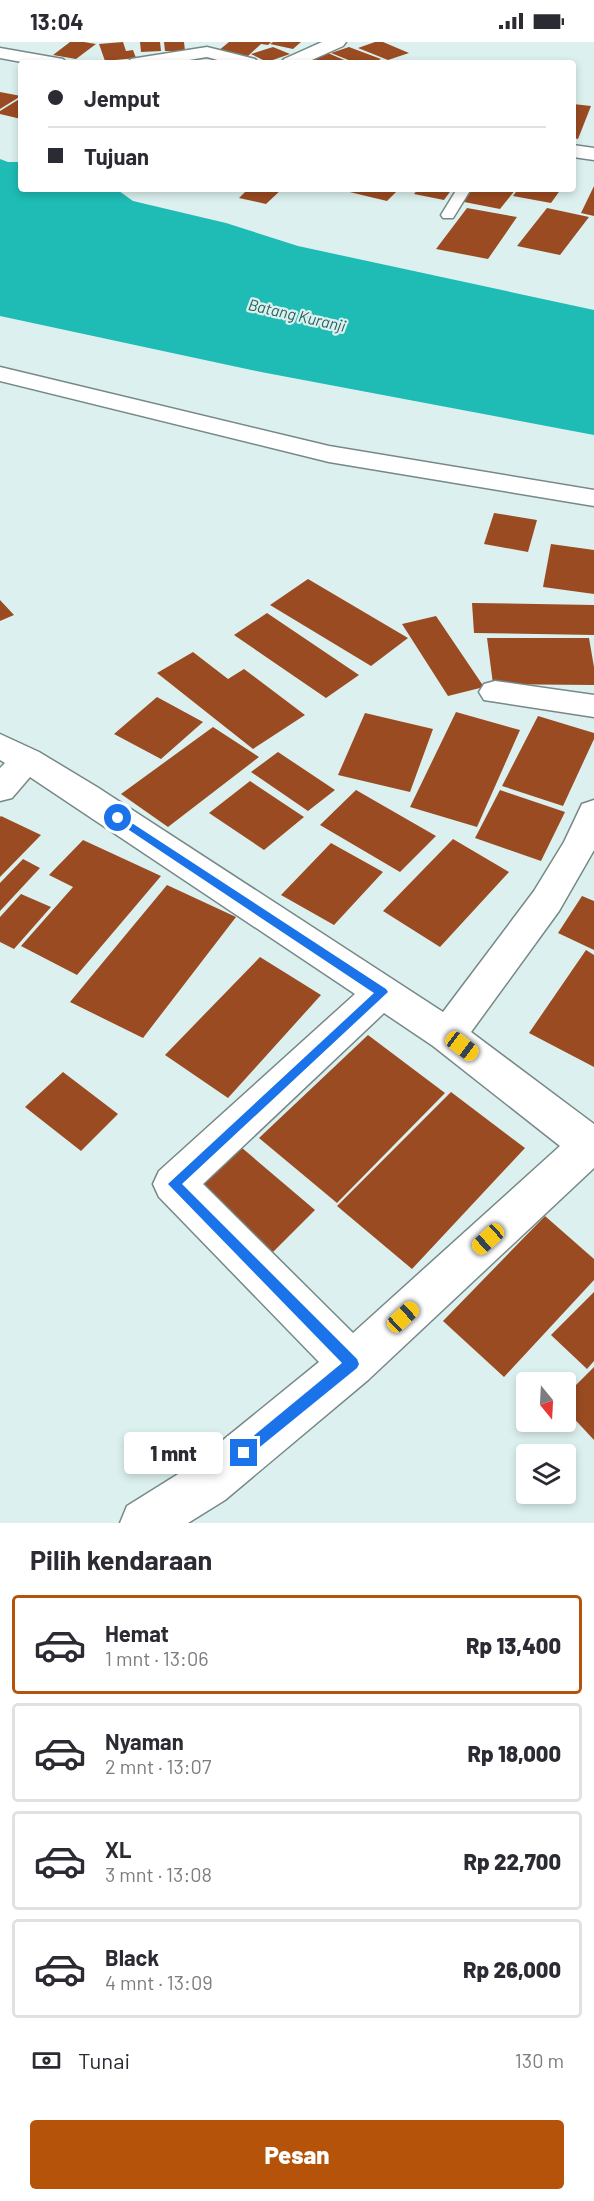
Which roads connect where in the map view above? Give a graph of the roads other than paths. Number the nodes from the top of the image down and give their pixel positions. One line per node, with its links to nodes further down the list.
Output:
1 (337, 42): 6 (street)
2 (0, 53): 3 (street)
3 (40, 60)
4 (156, 60): 5 (street)
5 (238, 60)
6 (297, 60)
7 (576, 151): 8 (street)
8 (594, 154)
9 (462, 192): 10 (lane)
10 (448, 215)
11 (0, 375): 12 (street)
12 (594, 498)
13 (495, 692): 14 (street)
14 (594, 706)
15 (14, 753): 16 (street); 18 (street)
16 (0, 789)
17 (594, 813): 19 (street)
18 (382, 992): 19 (street); 21 (street)
19 (447, 1035): 20 (street)
20 (592, 1146): 21 (street)
21 (352, 1364): 22 (street)
22 (144, 1523)

